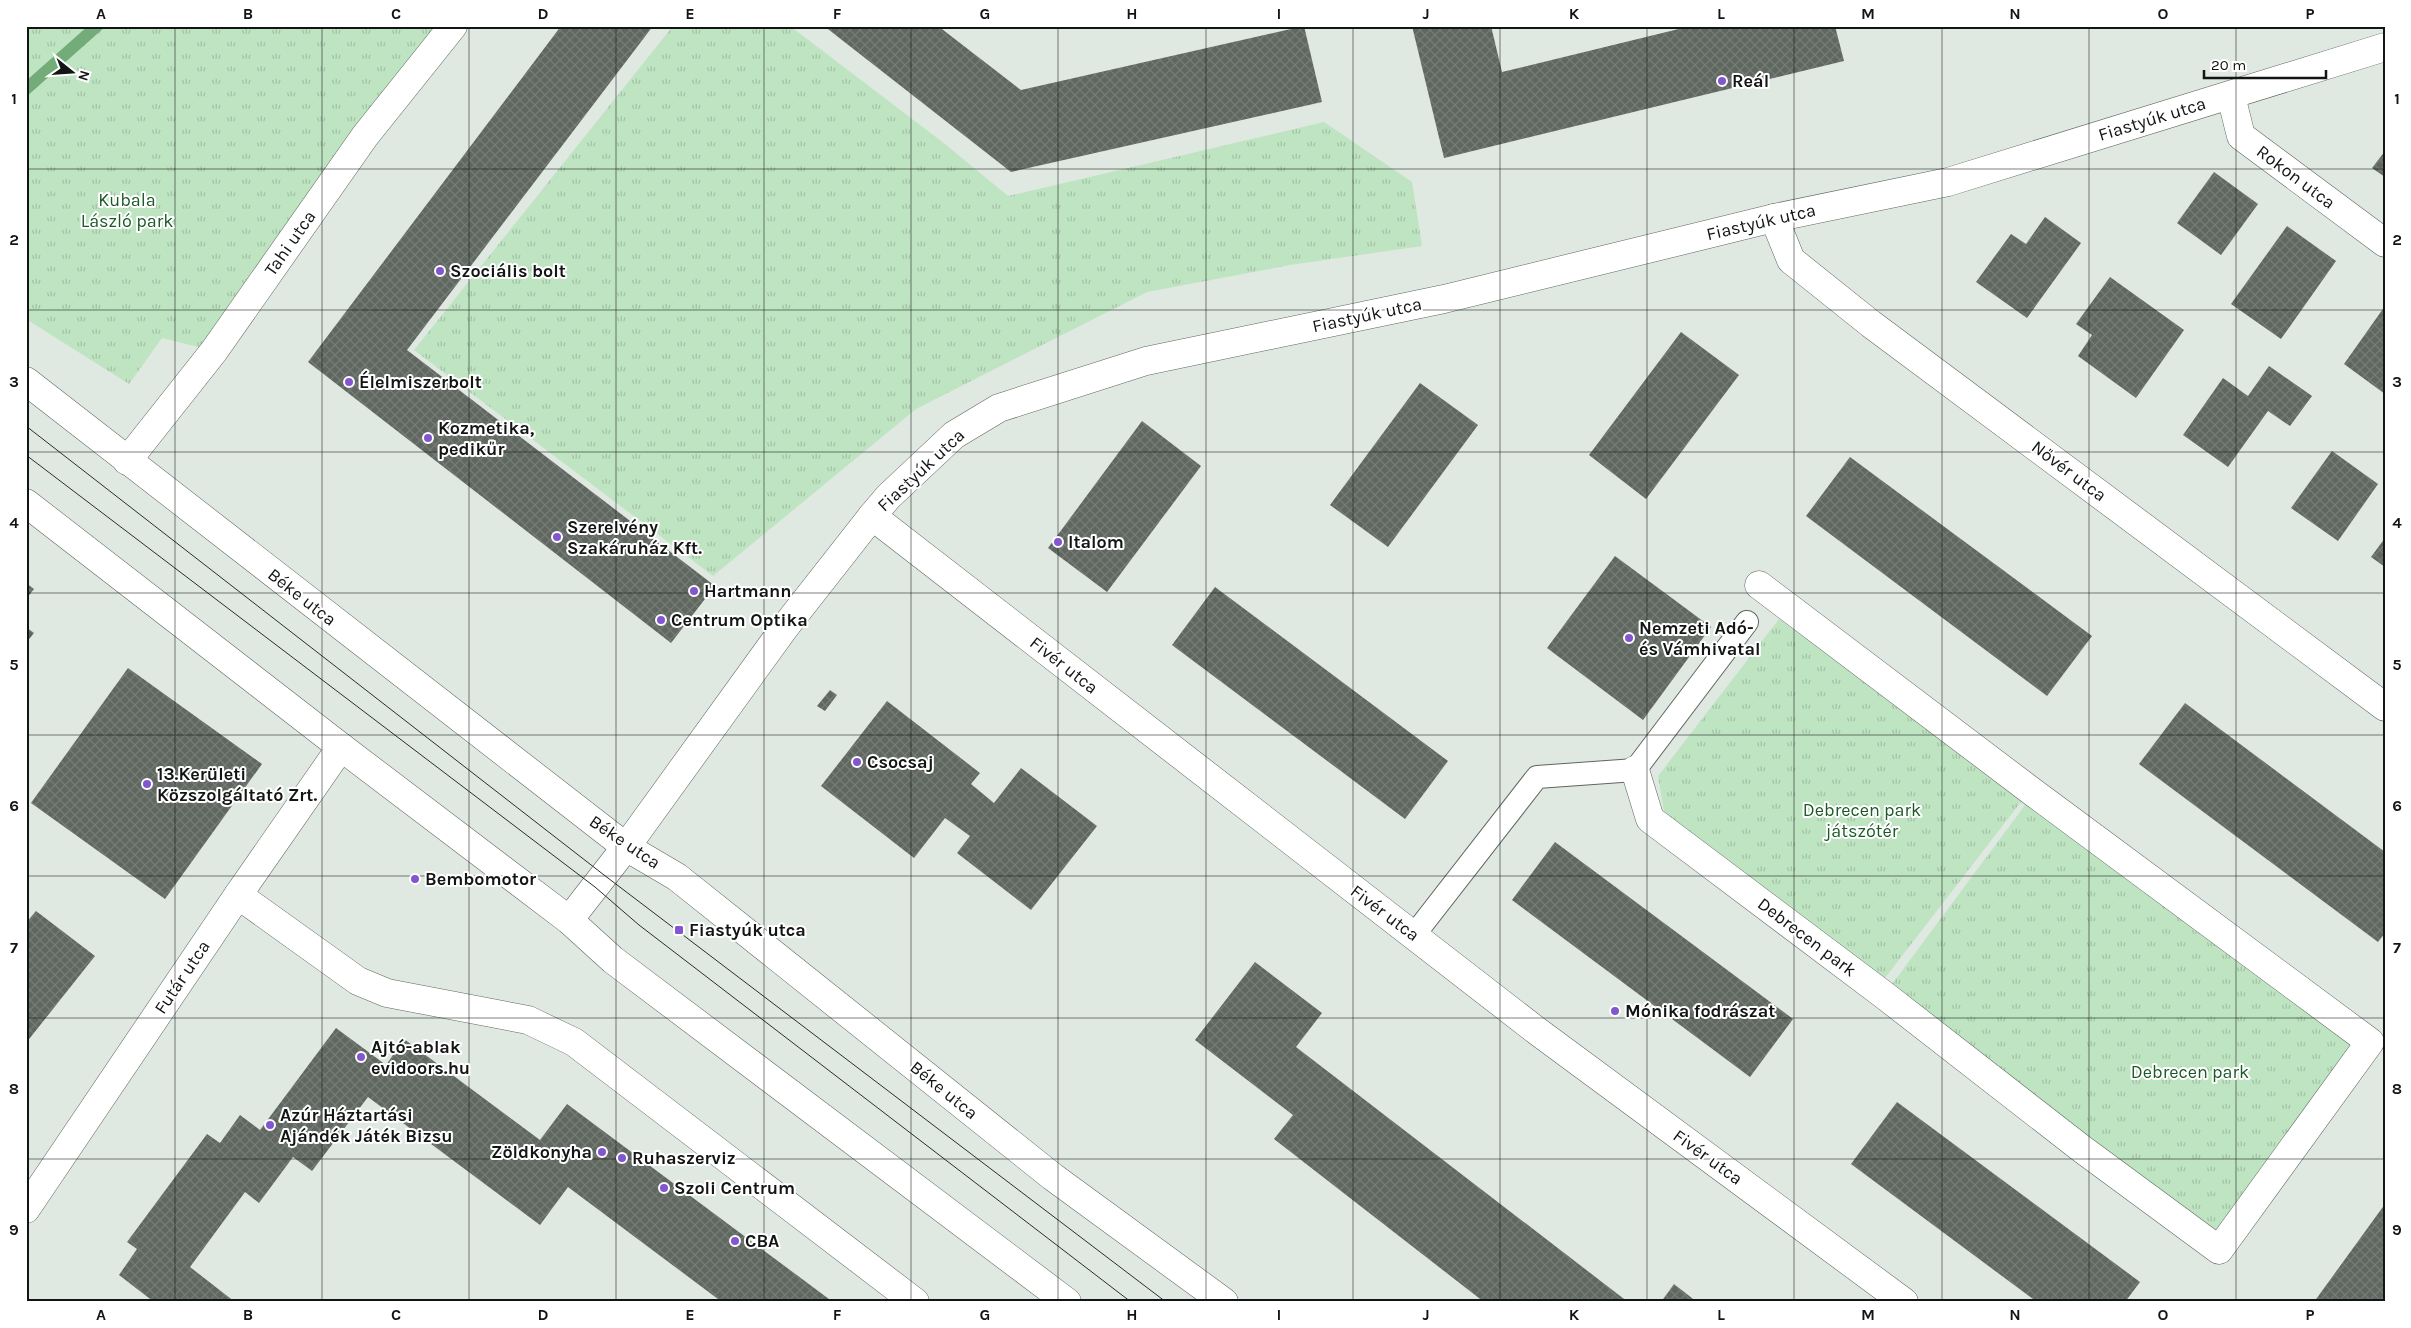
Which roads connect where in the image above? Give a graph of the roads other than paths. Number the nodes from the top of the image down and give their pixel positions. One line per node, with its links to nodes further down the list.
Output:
1 (453, 26): 7 (street, Tahi utca)
2 (2385, 47): 3 (street, Fiastyúk utca)
3 (2231, 96): 4 (street, Fiastyúk utca); 5 (street, Rokon utca)
4 (1774, 218): 9 (street, Fiastyúk utca); 12 (street, Nővér utca)
5 (2385, 243)
6 (26, 381): 7 (street, Béke utca)
7 (126, 461): 15 (street, Béke utca)
8 (26, 503): 13 (street)
9 (872, 516): 15 (street, Fiastyúk utca); 18 (street, Fivér utca)
10 (1759, 585): 14 (street, Debrecen park)
11 (1746, 622): 14 (lane)
12 (2385, 707)
13 (341, 747): 16 (street, Futár utca); 17 (street)
14 (1635, 770): 18 (lane)
15 (626, 847): 17 (street, Fiastyúk utca); 22 (street, Béke utca)
16 (238, 895): 19 (street, Futár utca); 20 (street)
17 (569, 920): 21 (street)
18 (1414, 935): 23 (street, Fivér utca)
19 (26, 1209)
20 (915, 1302)
21 (1066, 1302)
22 (1224, 1302)
23 (1904, 1302)

